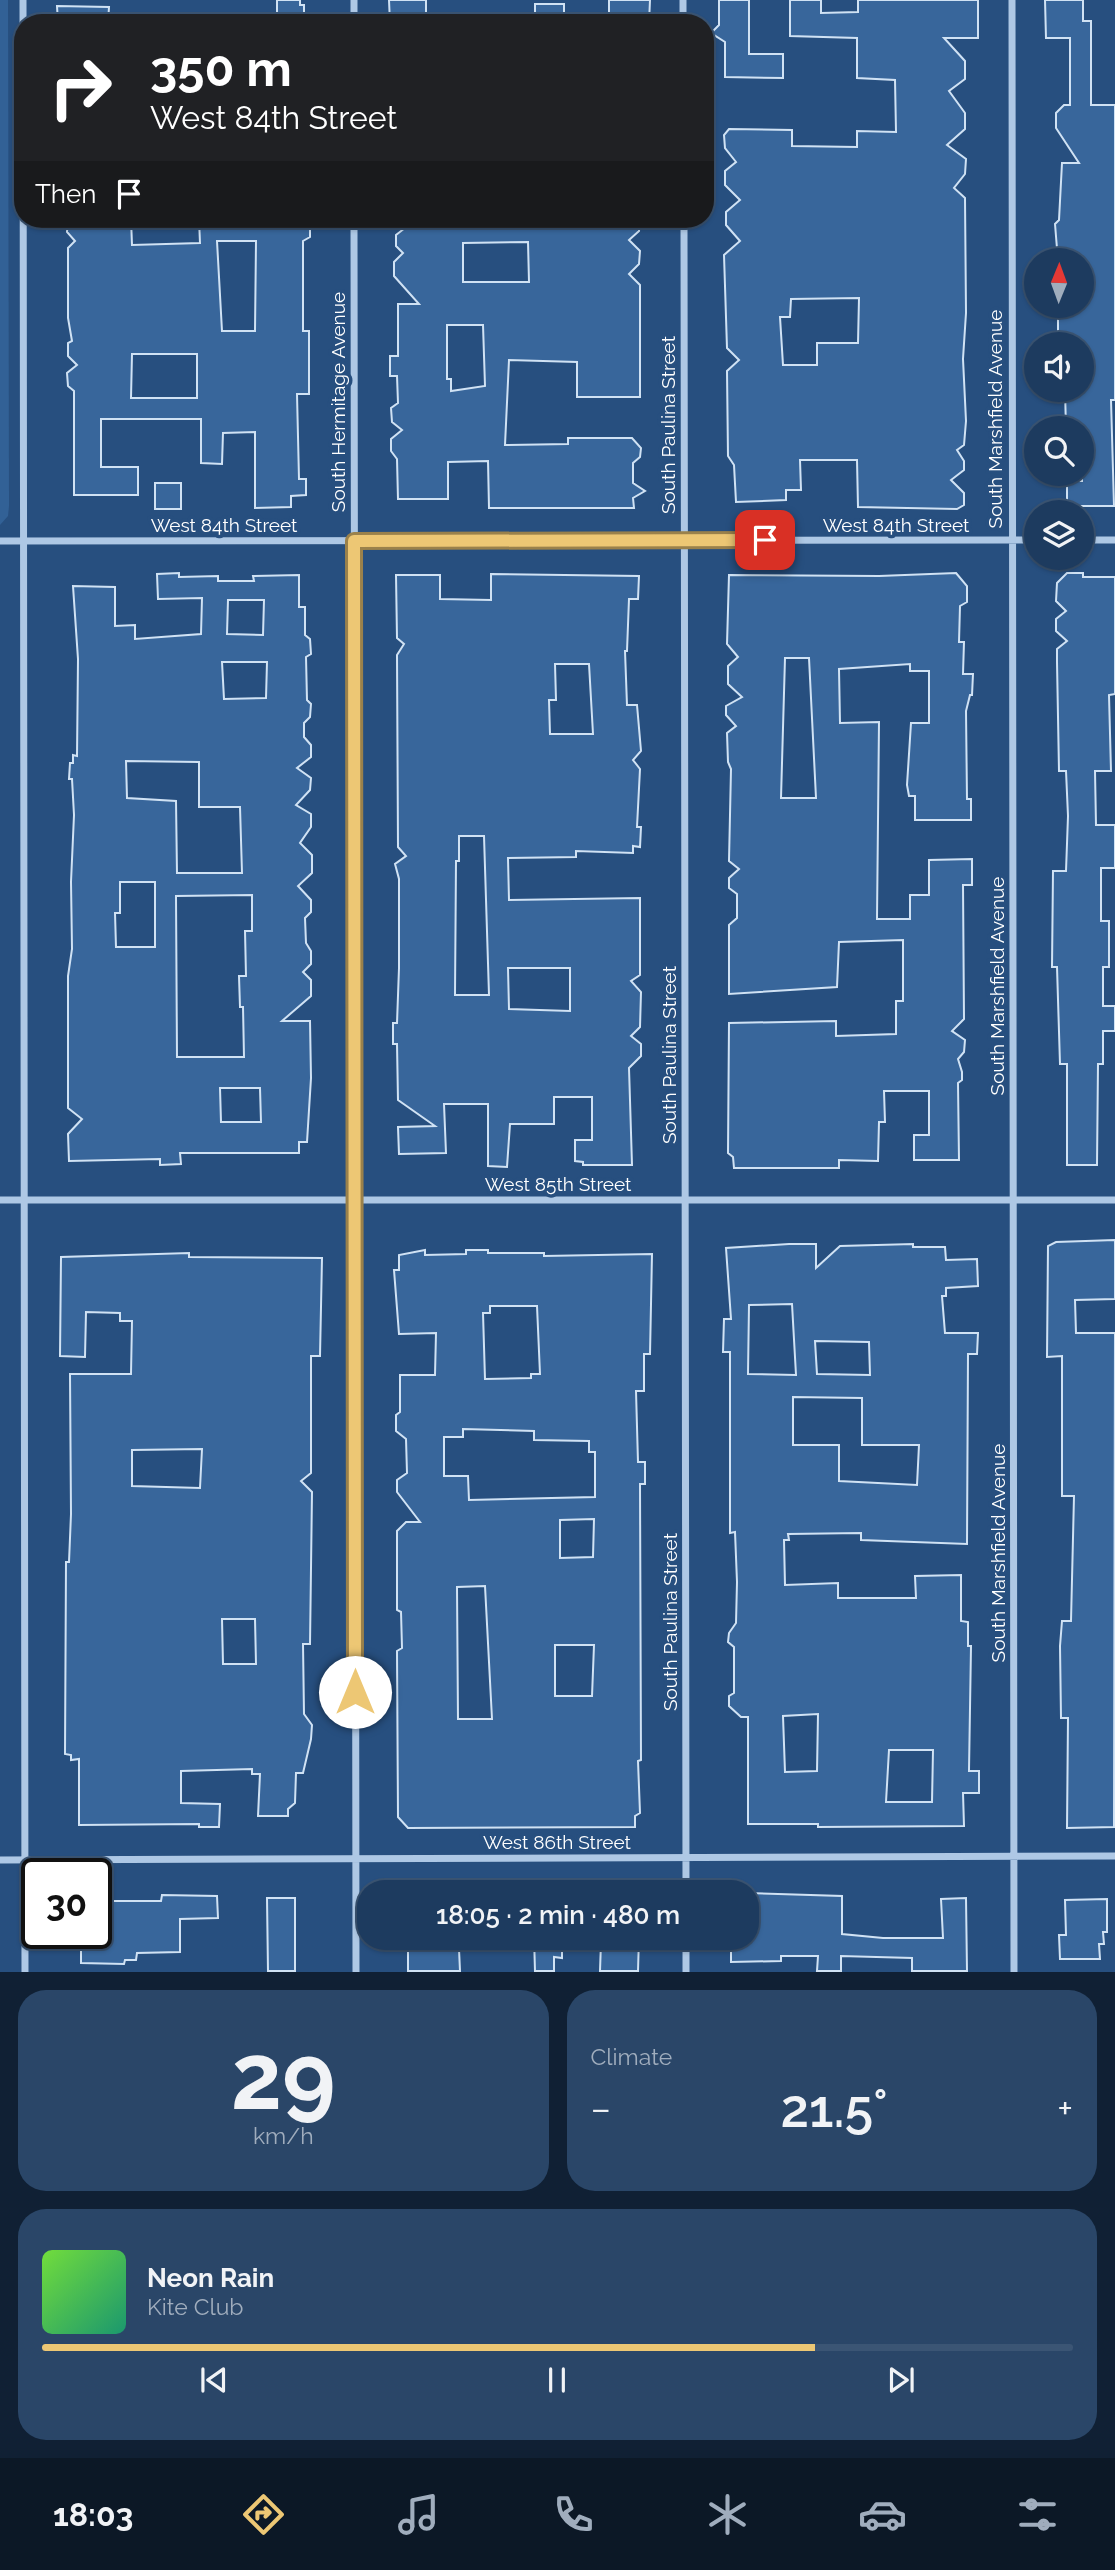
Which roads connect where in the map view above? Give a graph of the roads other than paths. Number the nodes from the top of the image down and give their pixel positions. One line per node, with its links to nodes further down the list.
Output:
1 (1012, 0): 5 (street, South Marshfield Avenue)
2 (23, 228): 10 (street)
3 (354, 228): 11 (street, South Hermitage Avenue)
4 (684, 228): 12 (street, South Paulina Street)
5 (1011, 540): 6 (street, West 84th Street); 12 (street, West 84th Street); 17 (street, South Marshfield Avenue)
6 (1024, 540)
7 (1094, 540): 8 (street)
8 (1115, 540)
9 (0, 541): 10 (street, West 84th Street)
10 (23, 541): 11 (street, West 84th Street); 14 (street)
11 (354, 541): 12 (street, West 84th Street); 15 (street, South Hermitage Avenue)
12 (684, 541): 16 (street, South Paulina Street)
13 (0, 1200): 14 (street, West 85th Street)
14 (24, 1200): 15 (street, West 85th Street); 22 (street)
15 (355, 1200): 16 (street, West 85th Street); 23 (street, South Hermitage Avenue)
16 (685, 1200): 17 (street, West 85th Street); 20 (street, South Paulina Street)
17 (1014, 1200): 18 (street, West 85th Street); 21 (street, South Marshfield Avenue)
18 (1115, 1200)
19 (1115, 1856): 21 (street, West 86th Street)
20 (686, 1857): 21 (street, West 86th Street); 23 (street, West 86th Street); 27 (street, South Paulina Street)
21 (1013, 1857): 33 (street, South Marshfield Avenue)
22 (24, 1858)
23 (356, 1859): 26 (street, West 86th Street); 31 (street, South Hermitage Avenue)
24 (0, 1860): 25 (street, West 86th Street)
25 (21, 1860)
26 (112, 1860)
27 (686, 1880)
28 (25, 1949): 30 (street)
29 (686, 1950): 32 (street)
30 (25, 1972)
31 (356, 1972)
32 (686, 1972)
33 (1014, 1972)

